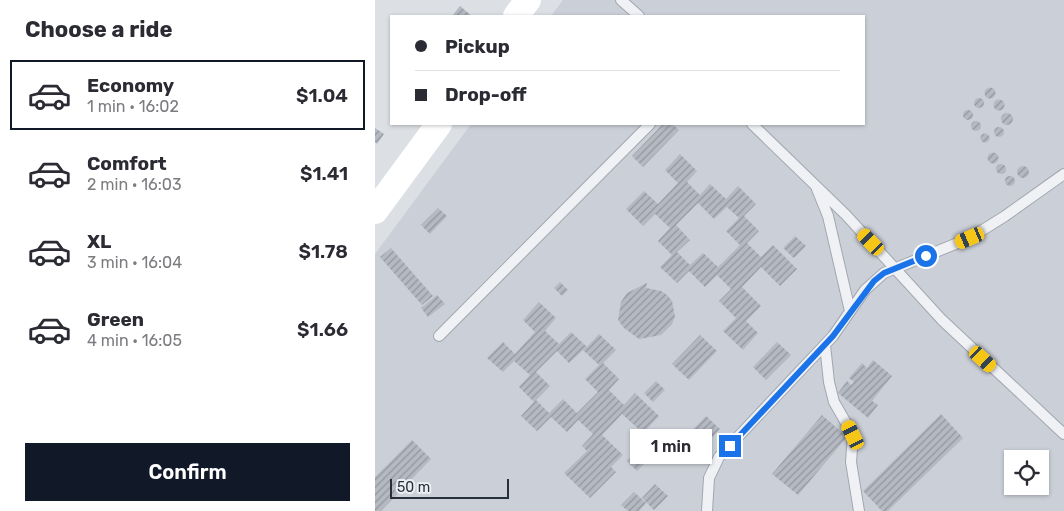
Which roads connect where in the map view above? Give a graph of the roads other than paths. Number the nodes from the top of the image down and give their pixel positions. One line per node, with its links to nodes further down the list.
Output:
1 (528, 0): 3 (main road)
2 (621, 0): 4 (lane)
3 (517, 15)
4 (638, 15)
5 (438, 125): 10 (main road)
6 (648, 125): 13 (lane)
7 (753, 125): 9 (lane)
8 (1064, 174): 11 (lane)
9 (816, 187): 11 (lane); 12 (lane)
10 (375, 211)
11 (896, 268): 12 (lane); 15 (lane)
12 (851, 311): 14 (lane)
13 (439, 336)
14 (825, 345): 16 (lane); 17 (lane)
15 (1064, 434)
16 (707, 511)
17 (859, 511)

